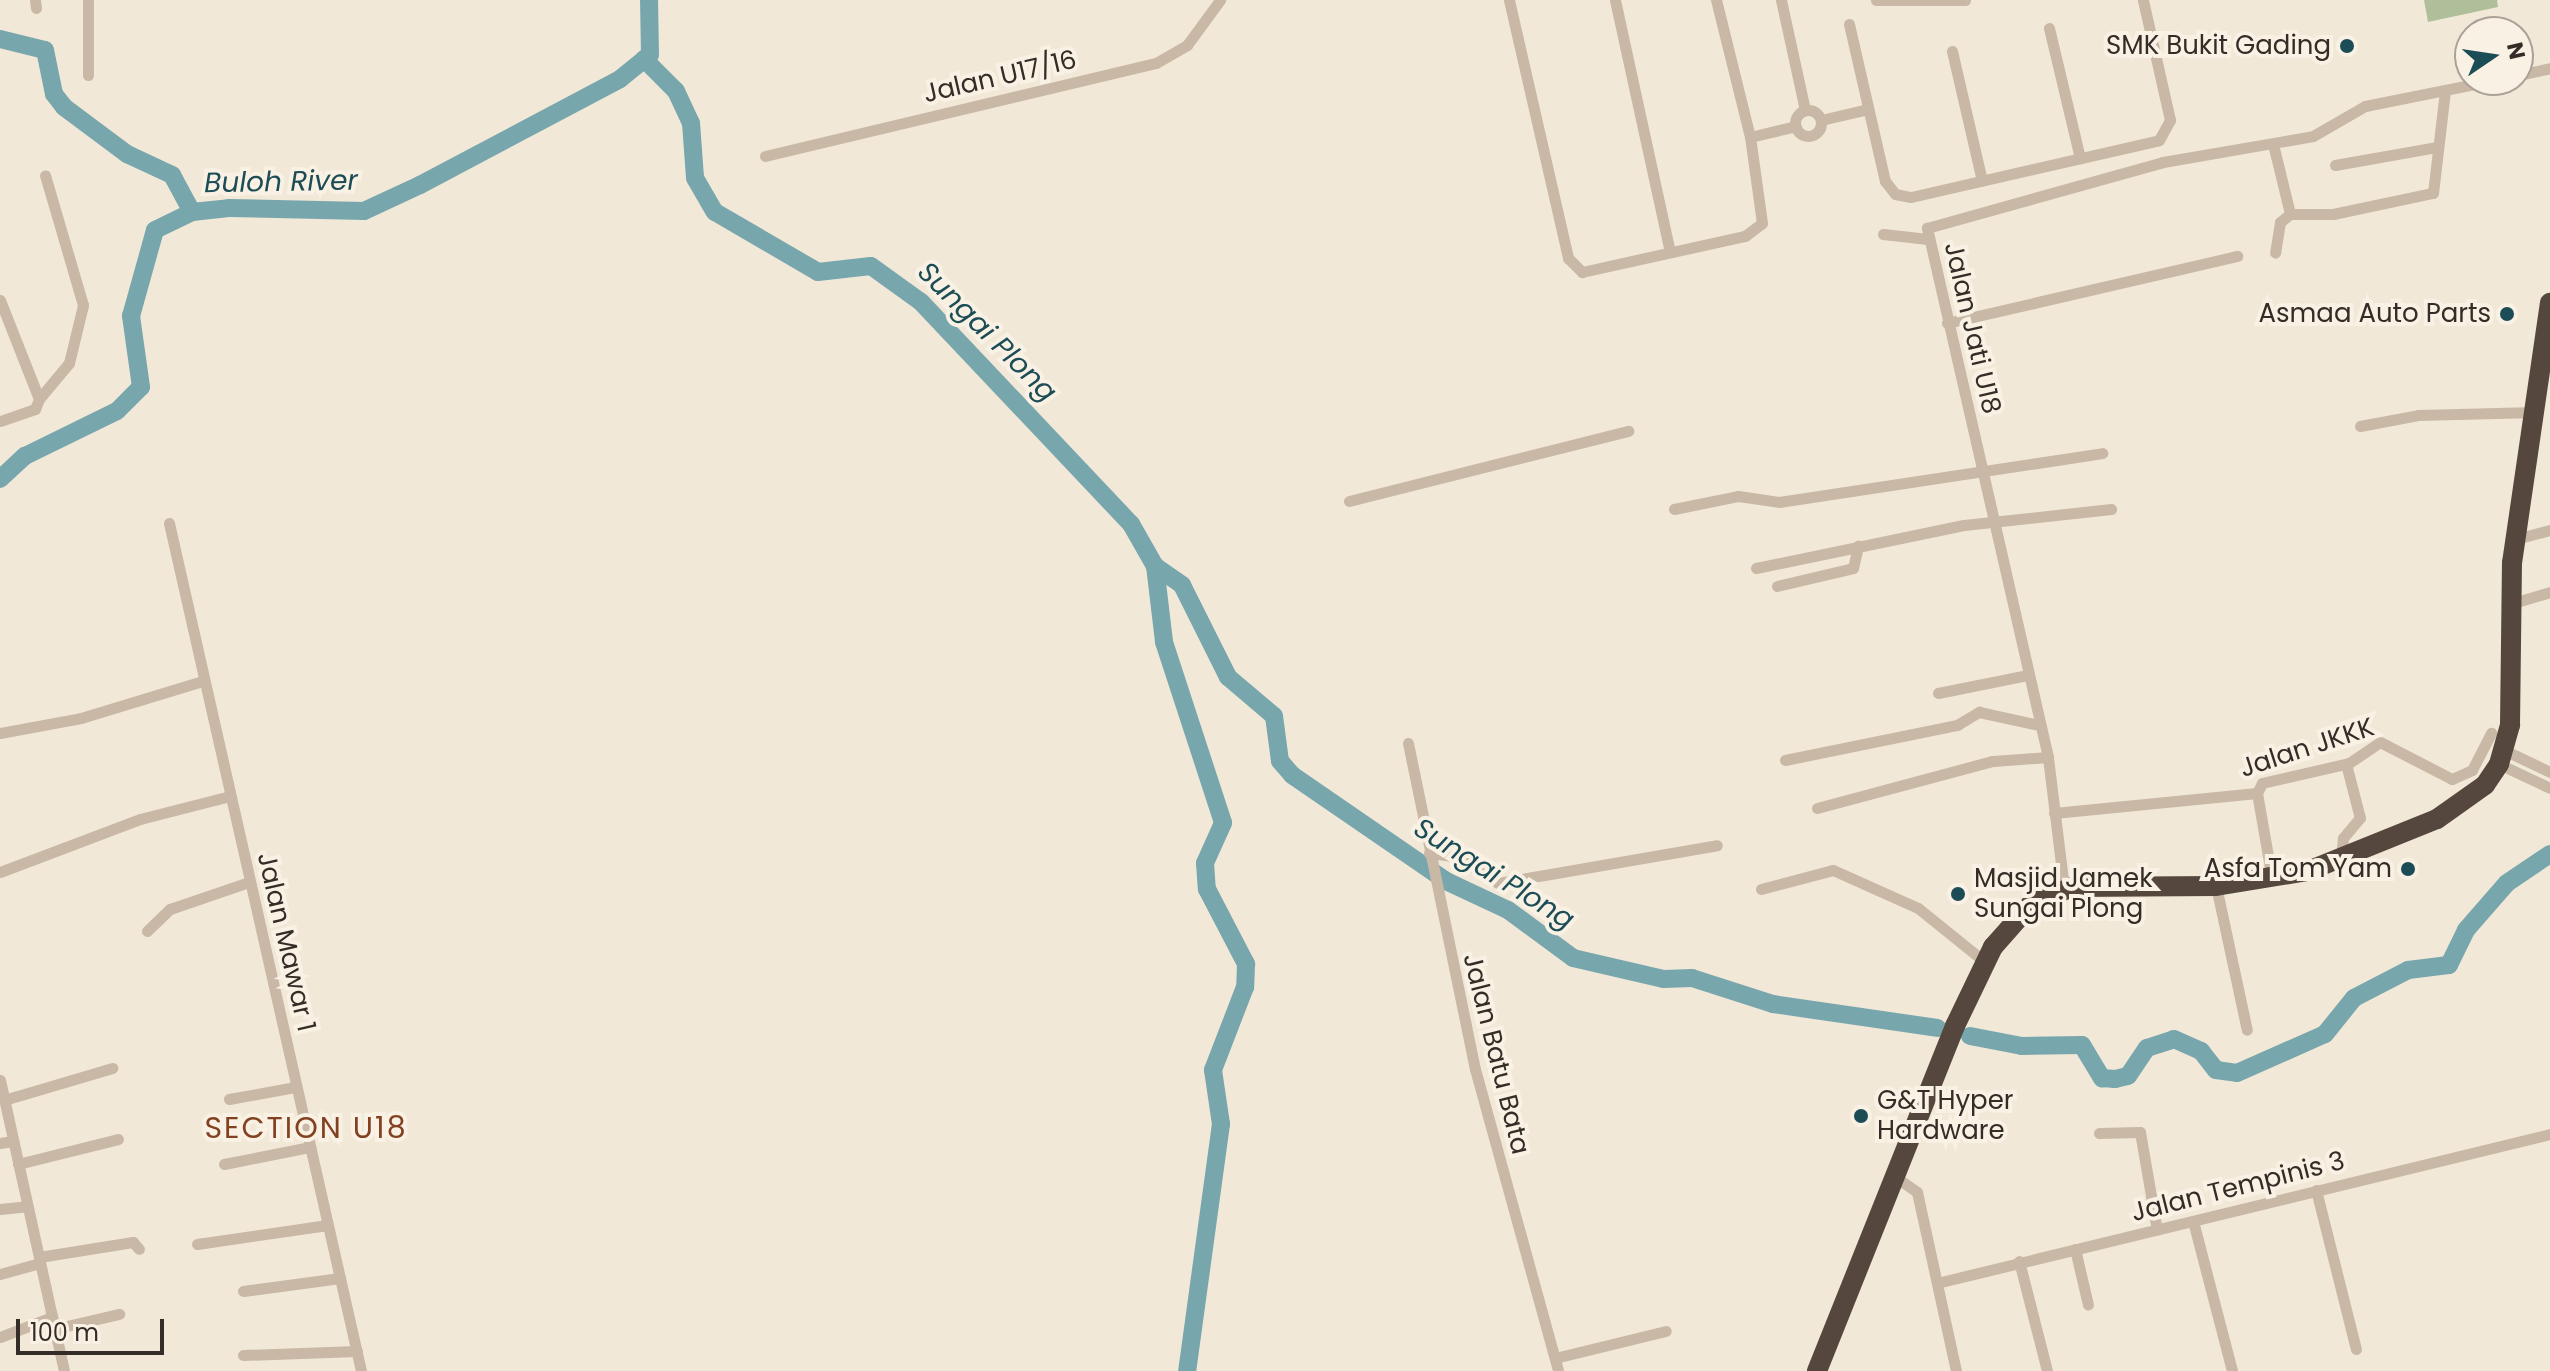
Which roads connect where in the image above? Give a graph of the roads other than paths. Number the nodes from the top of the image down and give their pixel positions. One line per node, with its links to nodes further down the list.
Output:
1 (88, 0): 13 (street)
2 (1220, 0): 23 (street, Jalan U17/16)
3 (1509, 0): 31 (street)
4 (1615, 0): 31 (street)
5 (1716, 0): 20 (street)
6 (1781, 0): 17 (street)
7 (1876, 0): 8 (street)
8 (1965, 0)
9 (2143, 0): 24 (street)
10 (1849, 24): 16 (street)
11 (2049, 28): 24 (street)
12 (1952, 51): 27 (street)
13 (88, 75)
14 (2454, 89): 15 (street, Jalan Jati U18)
15 (2445, 91): 21 (street, Jalan Jati U18); 22 (street)
16 (1868, 109): 18 (street); 27 (street)
17 (1805, 110): 18 (street); 19 (street)
18 (1821, 120): 19 (street)
19 (1796, 126): 20 (street)
20 (1750, 137): 31 (street)
21 (2273, 144): 28 (street); 30 (street, Jalan Jati U18)
22 (2437, 147): 25 (street); 28 (street)
23 (765, 156)
24 (2080, 158): 27 (street)
25 (2335, 165)
26 (45, 175): 38 (street)
27 (1982, 181)
28 (2290, 214): 32 (street)
29 (1883, 234): 30 (street)
30 (1928, 239): 36 (street, Jalan Jati U18)
31 (1670, 252)
32 (2275, 253)
33 (2237, 256): 36 (street)
34 (0, 300): 38 (street)
35 (2550, 303): 37 (highway)
36 (1947, 323): 44 (street, Jalan Jati U18)
37 (2547, 346): 39 (highway)
38 (39, 399): 40 (street)
39 (2536, 412): 41 (street); 51 (highway)
40 (1, 421)
41 (2360, 426)
42 (1628, 431): 45 (street)
43 (2102, 453): 44 (street)
44 (1982, 470): 46 (street); 49 (street, Jalan Jati U18)
45 (1349, 501)
46 (1674, 509)
47 (2111, 509): 49 (street)
48 (169, 523): 58 (street, Jalan Mawar 1)
49 (1994, 524): 52 (street); 57 (street, Jalan Jati U18)
50 (2550, 530): 51 (street)
51 (2516, 539): 56 (highway)
52 (1858, 546): 53 (street); 54 (street)
53 (1756, 568)
54 (1777, 586)
55 (2550, 592): 56 (street)
56 (2510, 604): 65 (highway)
57 (2028, 675): 59 (street); 60 (street, Jalan Jati U18)
58 (203, 681): 61 (street); 71 (street, Jalan Mawar 1)
59 (1938, 693)
60 (2039, 725): 64 (street, Jalan Jati U18); 66 (street)
61 (0, 733)
62 (2491, 733): 67 (street, Jalan JKKK)
63 (1408, 743): 75 (street, Jalan Batu Bata)
64 (2048, 757): 72 (street); 73 (street, Jalan Jati U18)
65 (2502, 758): 68 (street); 69 (street); 76 (highway)
66 (1785, 760)
67 (2346, 764): 70 (street, Jalan JKKK); 76 (street)
68 (2550, 772)
69 (2550, 788)
70 (2257, 793): 73 (street, Jalan JKKK); 78 (street)
71 (230, 796): 77 (street); 79 (street, Jalan Mawar 1)
72 (1817, 808)
73 (2054, 813): 81 (street, Jalan Jati U18)
74 (1717, 845): 75 (street)
75 (1429, 853): 123 (street, Jalan Batu Bata)
76 (2341, 861): 78 (highway)
77 (0, 872)
78 (2272, 879): 80 (highway)
79 (249, 882): 83 (street); 88 (street, Jalan Mawar 1)
80 (2216, 886): 81 (highway); 85 (street)
81 (2064, 888): 84 (highway)
82 (1761, 889): 84 (street)
83 (147, 931)
84 (1985, 962): 99 (highway)
85 (2247, 1030)
86 (112, 1068): 90 (street)
87 (0, 1080): 90 (street)
88 (296, 1087): 89 (street); 96 (street, Jalan Mawar 1)
89 (229, 1099)
90 (4, 1100): 94 (street)
91 (2099, 1133): 105 (street)
92 (2550, 1134): 100 (street, Jalan Tempinis 3)
93 (118, 1139): 97 (street)
94 (13, 1141): 95 (street); 97 (street)
95 (0, 1143)
96 (310, 1147): 98 (street); 104 (street, Jalan Mawar 1)
97 (18, 1164): 101 (street)
98 (224, 1164)
99 (1897, 1178): 113 (street); 127 (highway)
100 (2316, 1190): 103 (street, Jalan Tempinis 3); 120 (street)
101 (27, 1206): 102 (street); 109 (street)
102 (0, 1209)
103 (2193, 1221): 105 (street, Jalan Tempinis 3); 130 (street)
104 (328, 1225): 106 (street); 112 (street, Jalan Mawar 1)
105 (2157, 1230): 108 (street, Jalan Tempinis 3)
106 (197, 1244)
107 (139, 1249): 109 (street)
108 (2075, 1249): 110 (street, Jalan Tempinis 3); 115 (street)
109 (39, 1260): 111 (street); 117 (street)
110 (2019, 1261): 113 (street, Jalan Tempinis 3); 129 (street)
111 (0, 1274)
112 (340, 1278): 114 (street); 121 (street, Jalan Mawar 1)
113 (1937, 1283): 128 (street)
114 (243, 1291)
115 (2088, 1305)
116 (119, 1314): 117 (street)
117 (53, 1323): 119 (street); 124 (street)
118 (1666, 1331): 123 (street)
119 (0, 1337)
120 (2356, 1349)
121 (357, 1351): 122 (street); 125 (street, Jalan Mawar 1)
122 (243, 1355)
123 (1555, 1358): 126 (street, Jalan Batu Bata)
124 (64, 1371)
125 (361, 1371)
126 (1558, 1371)
127 (1817, 1371)
128 (1956, 1371)
129 (2047, 1371)
130 (2232, 1371)

